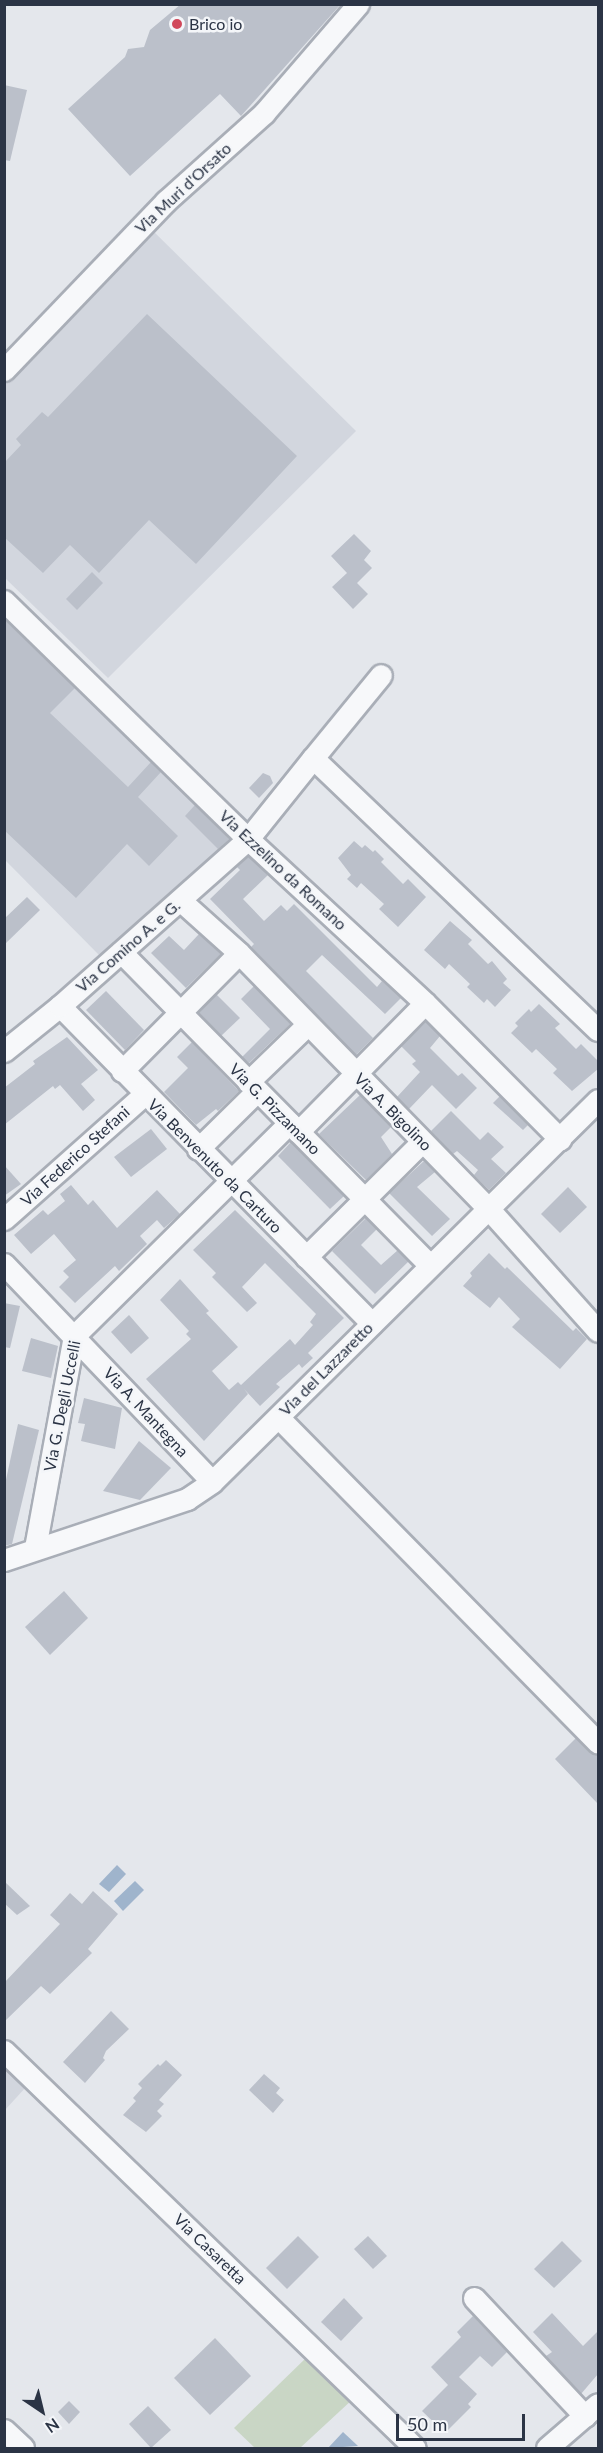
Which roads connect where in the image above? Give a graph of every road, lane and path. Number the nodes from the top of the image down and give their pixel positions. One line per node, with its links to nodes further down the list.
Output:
1 (358, 4): 2 (street, Via Muri d'Orsato)
2 (4, 370)
3 (4, 601): 6 (street, Via Ezzelino da Romano)
4 (381, 675): 5 (street, Via Comino A. e G.)
5 (313, 758): 6 (street, Via Comino A. e G.); 14 (street)
6 (248, 839): 7 (street, Via Comino A. e G.); 10 (street, Via Ezzelino da Romano)
7 (180, 900): 8 (street, Via Comino A. e G.); 9 (street, Via A. Bigolino)
8 (121, 952): 11 (street, Via Comino A. e G.); 12 (street, Via G. Pizzamano)
9 (239, 953): 12 (street); 13 (street, Via A. Bigolino)
10 (425, 1003): 17 (street, Via G. Degli Uccelli); 22 (street, Via Ezzelino da Romano)
11 (60, 1006): 15 (street, Via Comino A. e G.); 16 (street, Via Benvenuto da Carturo)
12 (179, 1013): 16 (street); 18 (street, Via G. Pizzamano)
13 (308, 1024): 17 (street, Via A. Bigolino); 18 (street)
14 (598, 1030)
15 (4, 1051)
16 (122, 1071): 19 (street, Via Benvenuto da Carturo)
17 (355, 1074): 21 (street, Via G. Degli Uccelli); 23 (street, Via A. Bigolino)
18 (253, 1087): 21 (street, Via G. Pizzamano); 24 (street)
19 (145, 1094): 24 (street, Via Benvenuto da Carturo); 28 (street, Via Federico Stefani)
20 (598, 1100): 22 (street, Via del Lazzaretto)
21 (293, 1128): 25 (street, Via G. Degli Uccelli); 26 (street, Via G. Pizzamano)
22 (560, 1139): 27 (street, Via del Lazzaretto)
23 (422, 1142): 26 (street); 27 (street, Via A. Bigolino)
24 (198, 1149): 25 (street, Via Benvenuto da Carturo)
25 (230, 1181): 29 (street, Via Benvenuto da Carturo); 34 (street, Via G. Degli Uccelli)
26 (365, 1199): 29 (street); 31 (street, Via G. Pizzamano)
27 (487, 1207): 31 (street, Via del Lazzaretto); 33 (street, Via A. Bigolino)
28 (4, 1219)
29 (306, 1257): 32 (street, Via Benvenuto da Carturo)
30 (4, 1264): 34 (street, Via A. Mantegna)
31 (430, 1265): 32 (street, Via del Lazzaretto)
32 (372, 1324): 35 (street, Via del Lazzaretto)
33 (598, 1331)
34 (74, 1336): 36 (street, Via A. Mantegna); 37 (street, Via G. Degli Uccelli)
35 (279, 1418): 36 (street, Via del Lazzaretto); 39 (street)
36 (212, 1482): 37 (street, Via del Lazzaretto)
37 (35, 1548): 38 (street, Via del Lazzaretto)
38 (4, 1560)
39 (598, 1743)
40 (4, 2050): 45 (street, Via Casaretta)
41 (474, 2298): 42 (street)
42 (592, 2410): 46 (street)
43 (4, 2430): 44 (street)
44 (23, 2448)
45 (415, 2448)
46 (547, 2448)

